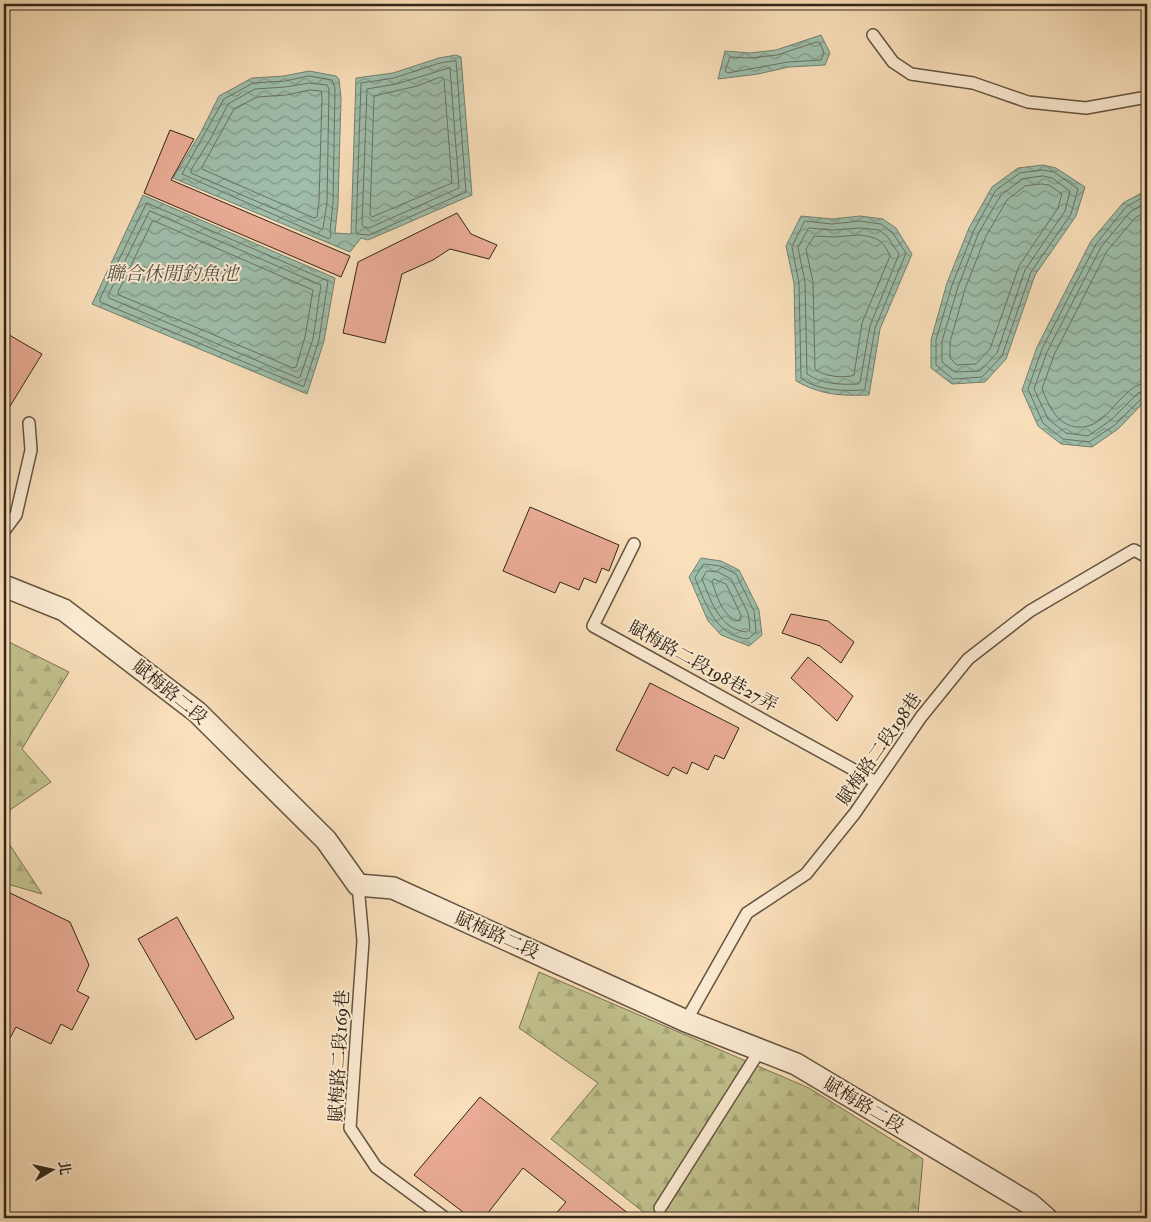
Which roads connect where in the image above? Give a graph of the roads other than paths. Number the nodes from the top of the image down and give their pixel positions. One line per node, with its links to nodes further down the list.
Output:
1 (873, 35): 2 (lane)
2 (1147, 97)
3 (29, 424): 4 (lane)
4 (4, 531)
5 (634, 544): 8 (lane, 賦梅路二段198巷27弄)
6 (1147, 557): 8 (lane, 賦梅路二段198巷)
7 (4, 585): 9 (street, 賦梅路二段)
8 (876, 782): 10 (lane, 賦梅路二段198巷)
9 (358, 885): 10 (street, 賦梅路二段); 13 (lane, 賦梅路二段169巷)
10 (686, 1021): 11 (street, 賦梅路二段)
11 (760, 1050): 12 (lane); 14 (street, 賦梅路二段)
12 (660, 1208)
13 (445, 1218)
14 (1046, 1218)

